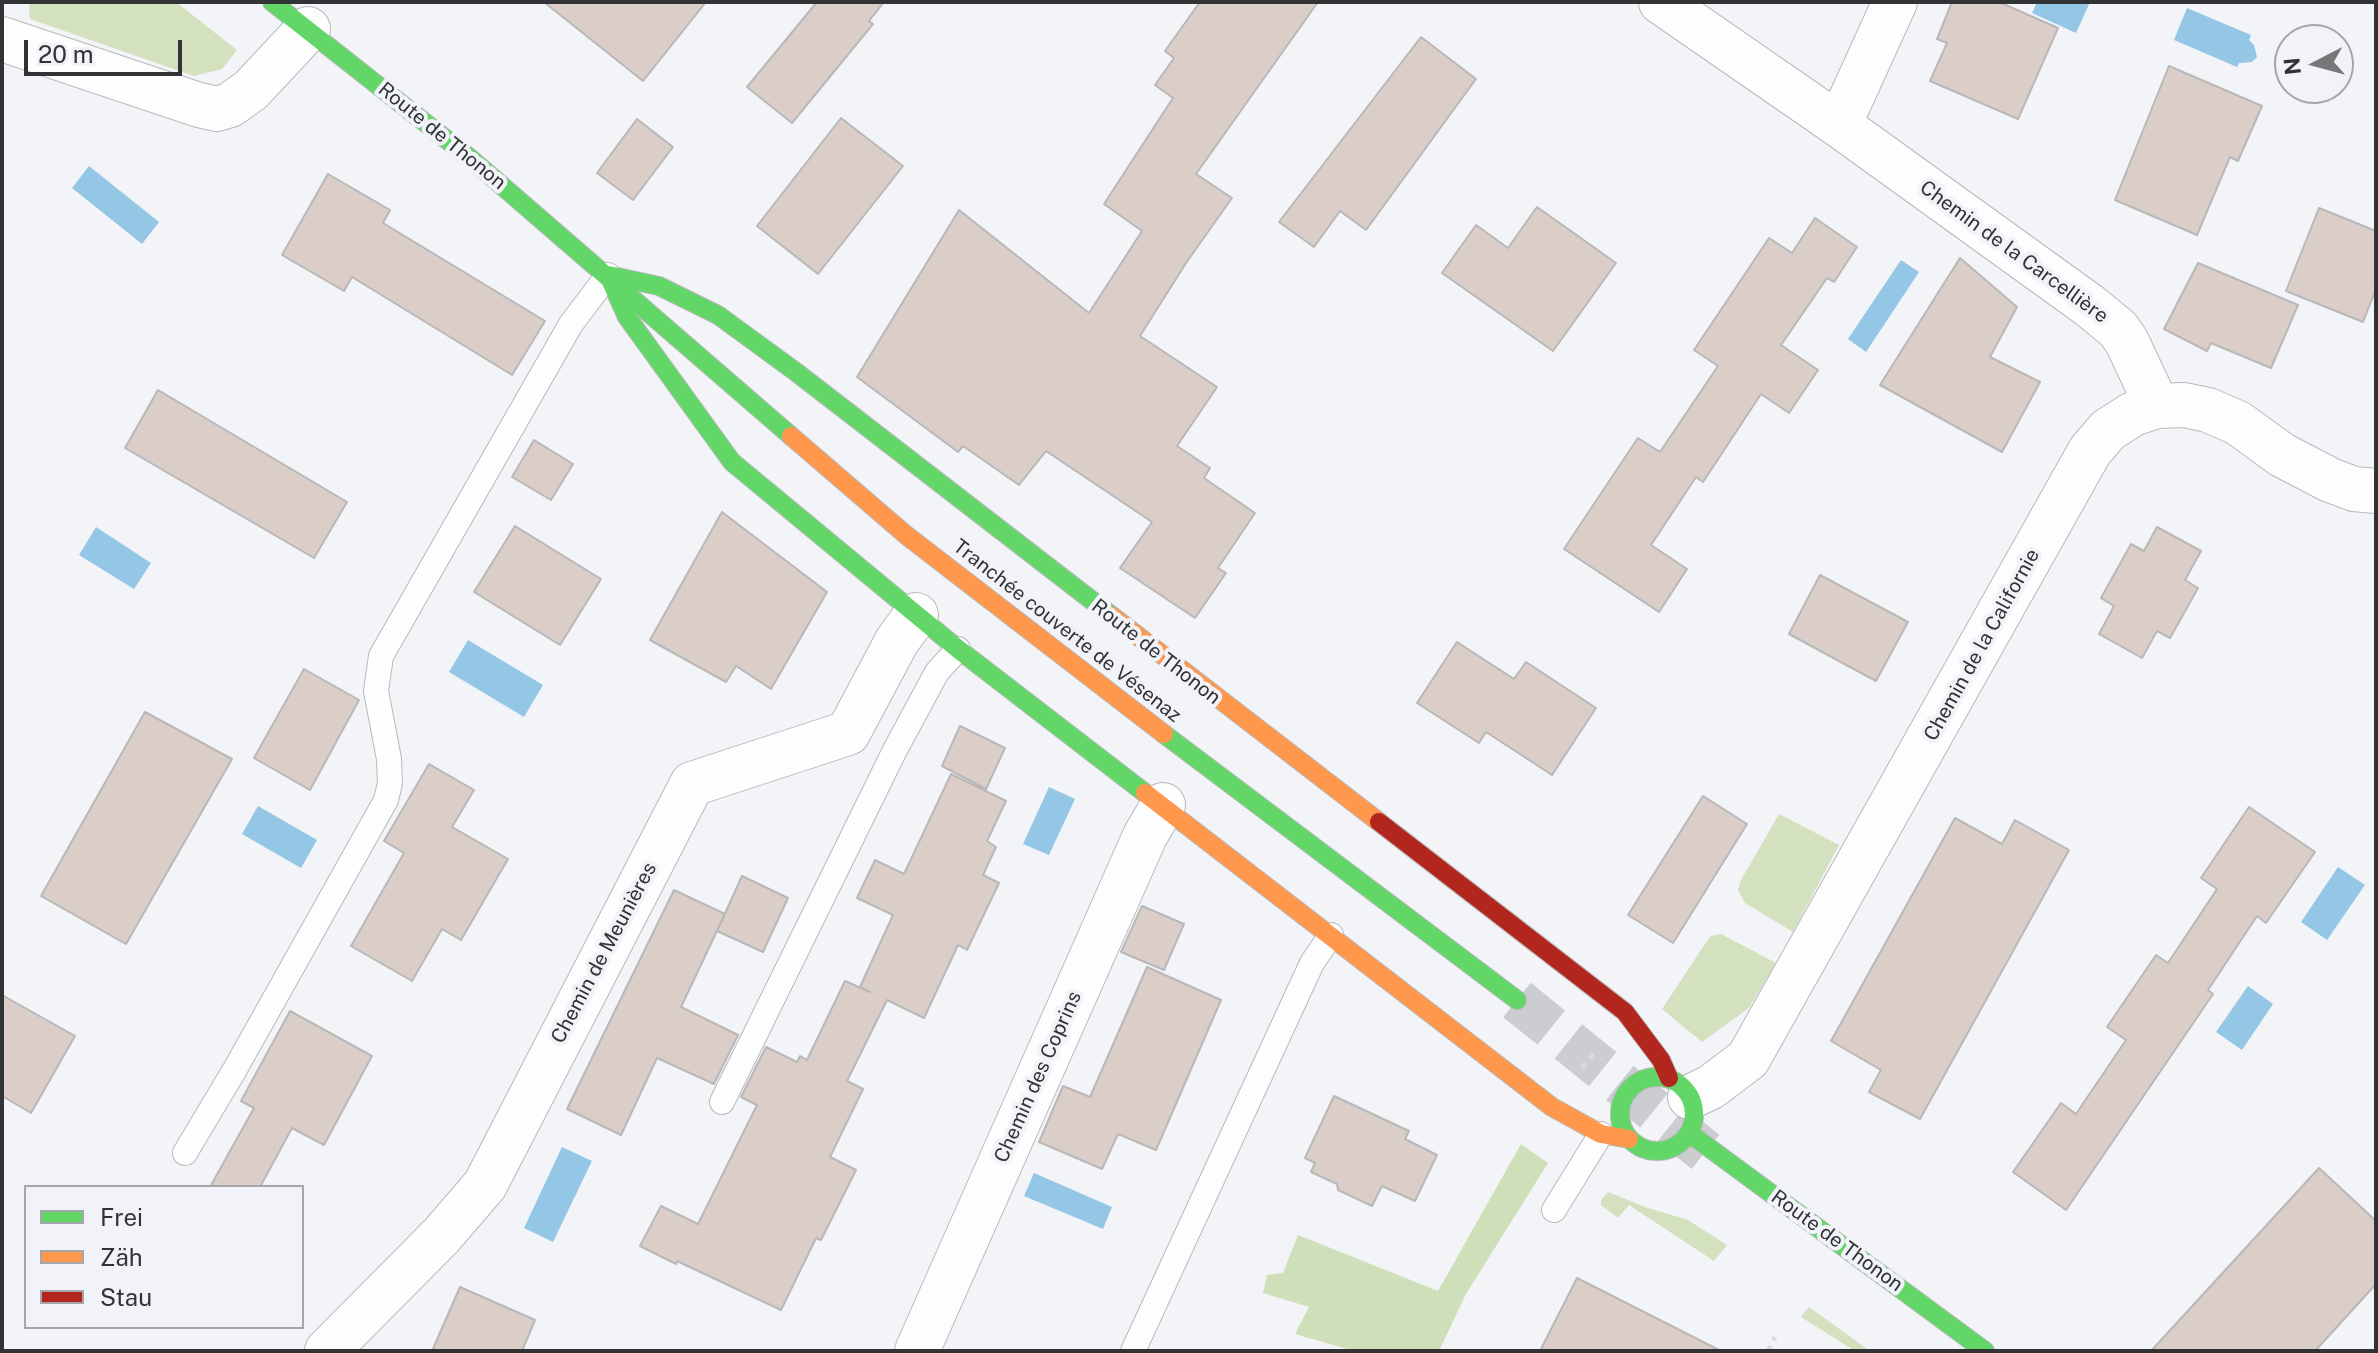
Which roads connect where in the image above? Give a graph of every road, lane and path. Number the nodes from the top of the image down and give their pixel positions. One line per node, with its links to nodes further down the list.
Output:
1 (272, 2): 4 (street, Route de Thonon)
2 (1661, 2): 6 (street, Chemin de la Carcellière)
3 (1895, 2): 6 (street)
4 (308, 29): 5 (street); 7 (street, Route de Thonon)
5 (2, 39)
6 (1839, 125): 8 (street, Chemin de la Carcellière)
7 (608, 275): 10 (street, Route de Thonon); 14 (street, Tranchée couverte de Vésenaz); 15 (street, Route de Thonon); 21 (lane)
8 (2157, 406): 9 (street, Chemin de la Californie); 17 (street, Chemin de la Californie)
9 (2369, 498)
10 (916, 615): 11 (street, Route de Thonon); 24 (street, Chemin de Meunières)
11 (958, 649): 12 (street, Route de Thonon); 16 (lane)
12 (1163, 805): 13 (street, Route de Thonon); 25 (street, Chemin des Coprins)
13 (1331, 935): 18 (street, Route de Thonon); 26 (lane)
14 (1517, 1000)
15 (1625, 1012): 17 (street, Route de Thonon); 18 (path)
16 (722, 1102)
17 (1683, 1103): 20 (street); 20 (street); 28 (street, Route de Thonon)
18 (1552, 1107): 19 (street, Route de Thonon)
19 (1601, 1134): 20 (street, Route de Thonon); 22 (lane)
20 (1629, 1139)
21 (185, 1153)
22 (1554, 1210)
23 (1775, 1337): 27 (path)
24 (327, 1351)
25 (917, 1351)
26 (1133, 1351)
27 (1768, 1351)
28 (1985, 1351)

